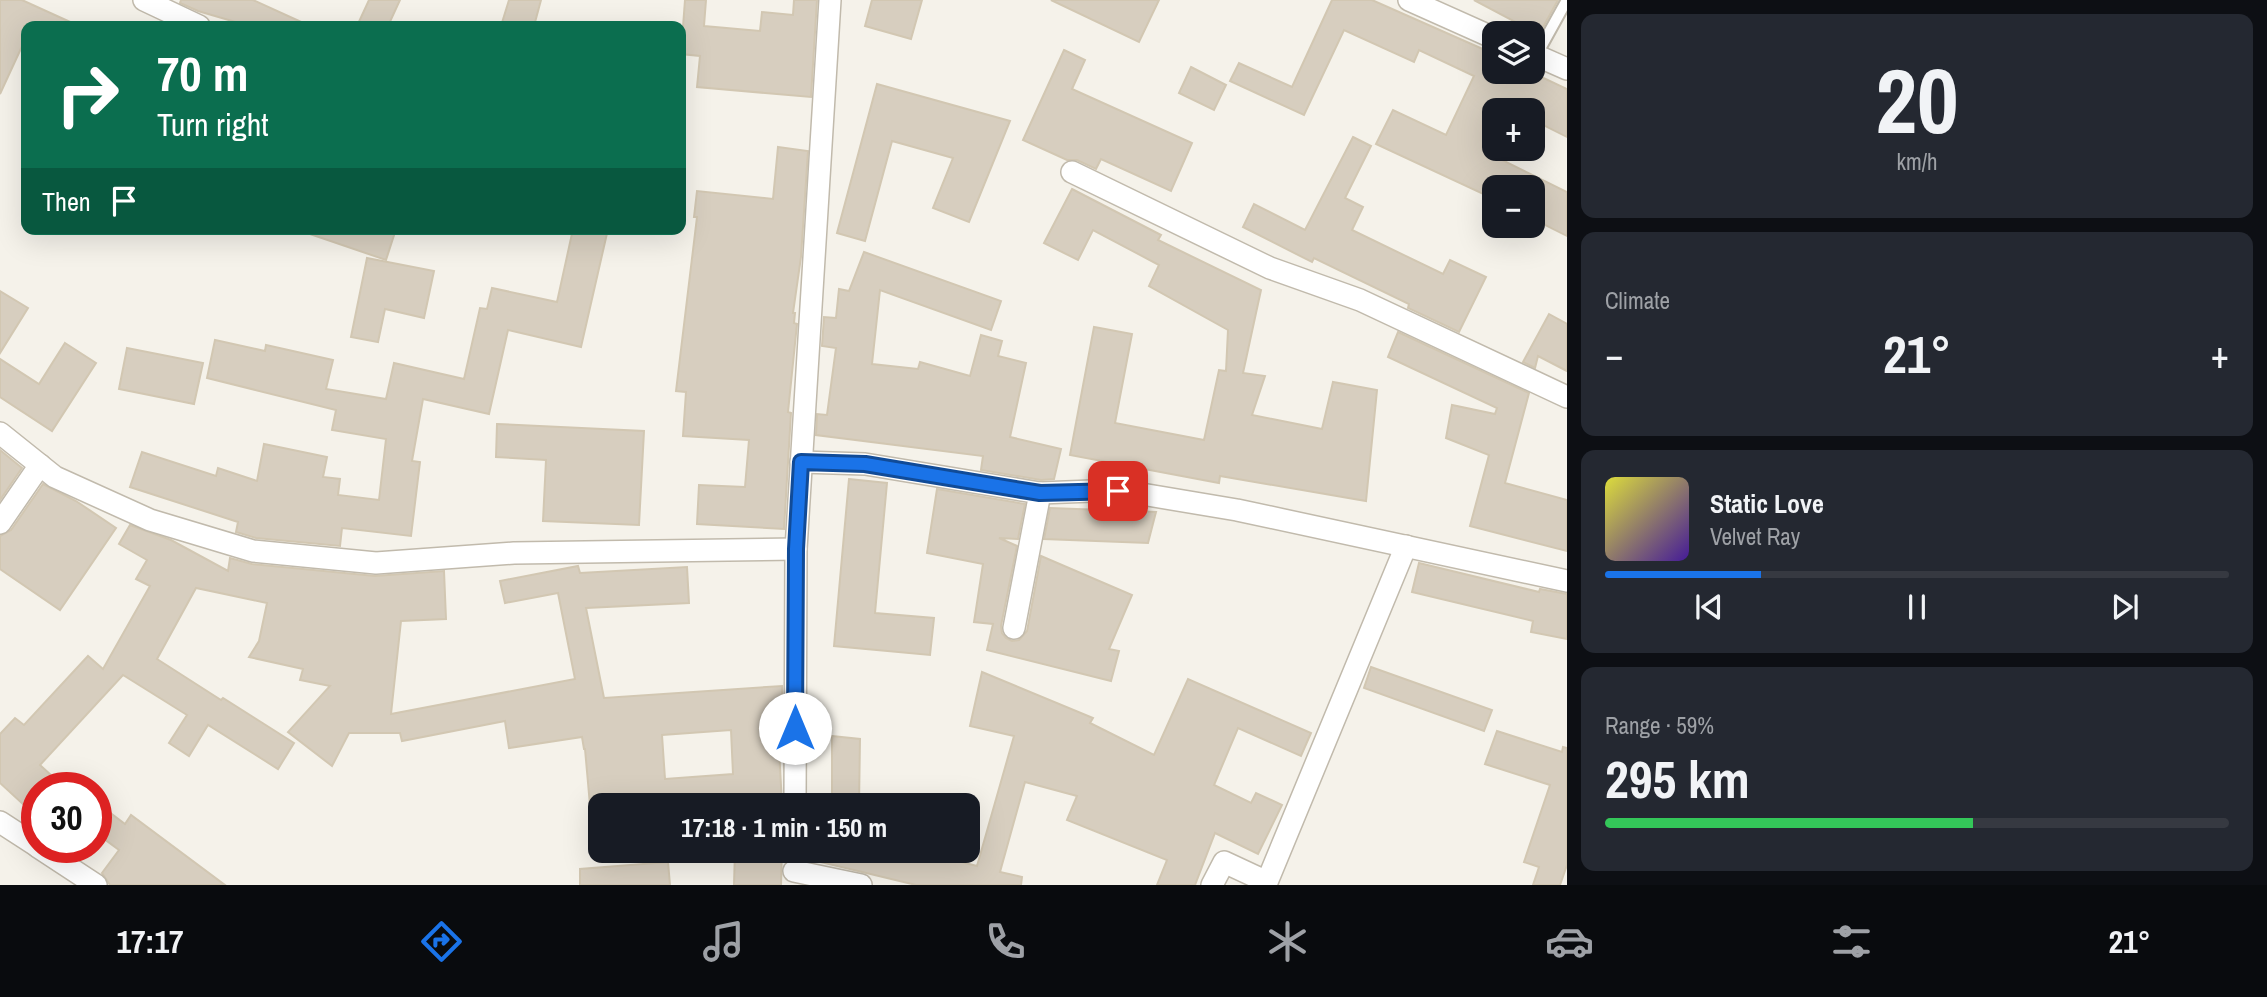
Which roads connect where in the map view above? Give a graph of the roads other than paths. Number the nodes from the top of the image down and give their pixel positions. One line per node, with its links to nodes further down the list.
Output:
1 (144, 0): 5 (street)
2 (830, 0): 13 (street)
3 (1409, 0): 6 (street)
4 (1567, 0): 7 (lane)
5 (188, 21)
6 (1482, 33)
7 (1545, 38)
8 (1545, 59): 9 (street)
9 (1567, 69)
10 (1072, 172): 11 (street)
11 (1567, 397)
12 (0, 433): 14 (street)
13 (801, 462): 15 (street); 18 (street)
14 (40, 465): 16 (street); 18 (street)
15 (1040, 493): 17 (street); 20 (street)
16 (0, 523)
17 (1406, 546): 19 (street); 26 (street)
18 (796, 549): 21 (street)
19 (1567, 581)
20 (1014, 628)
21 (795, 793)
22 (0, 822): 23 (street)
23 (21, 836)
24 (62, 863): 27 (street)
25 (794, 869): 28 (street)
26 (1269, 883): 29 (street)
27 (96, 885)
28 (861, 885)
29 (1212, 885)

